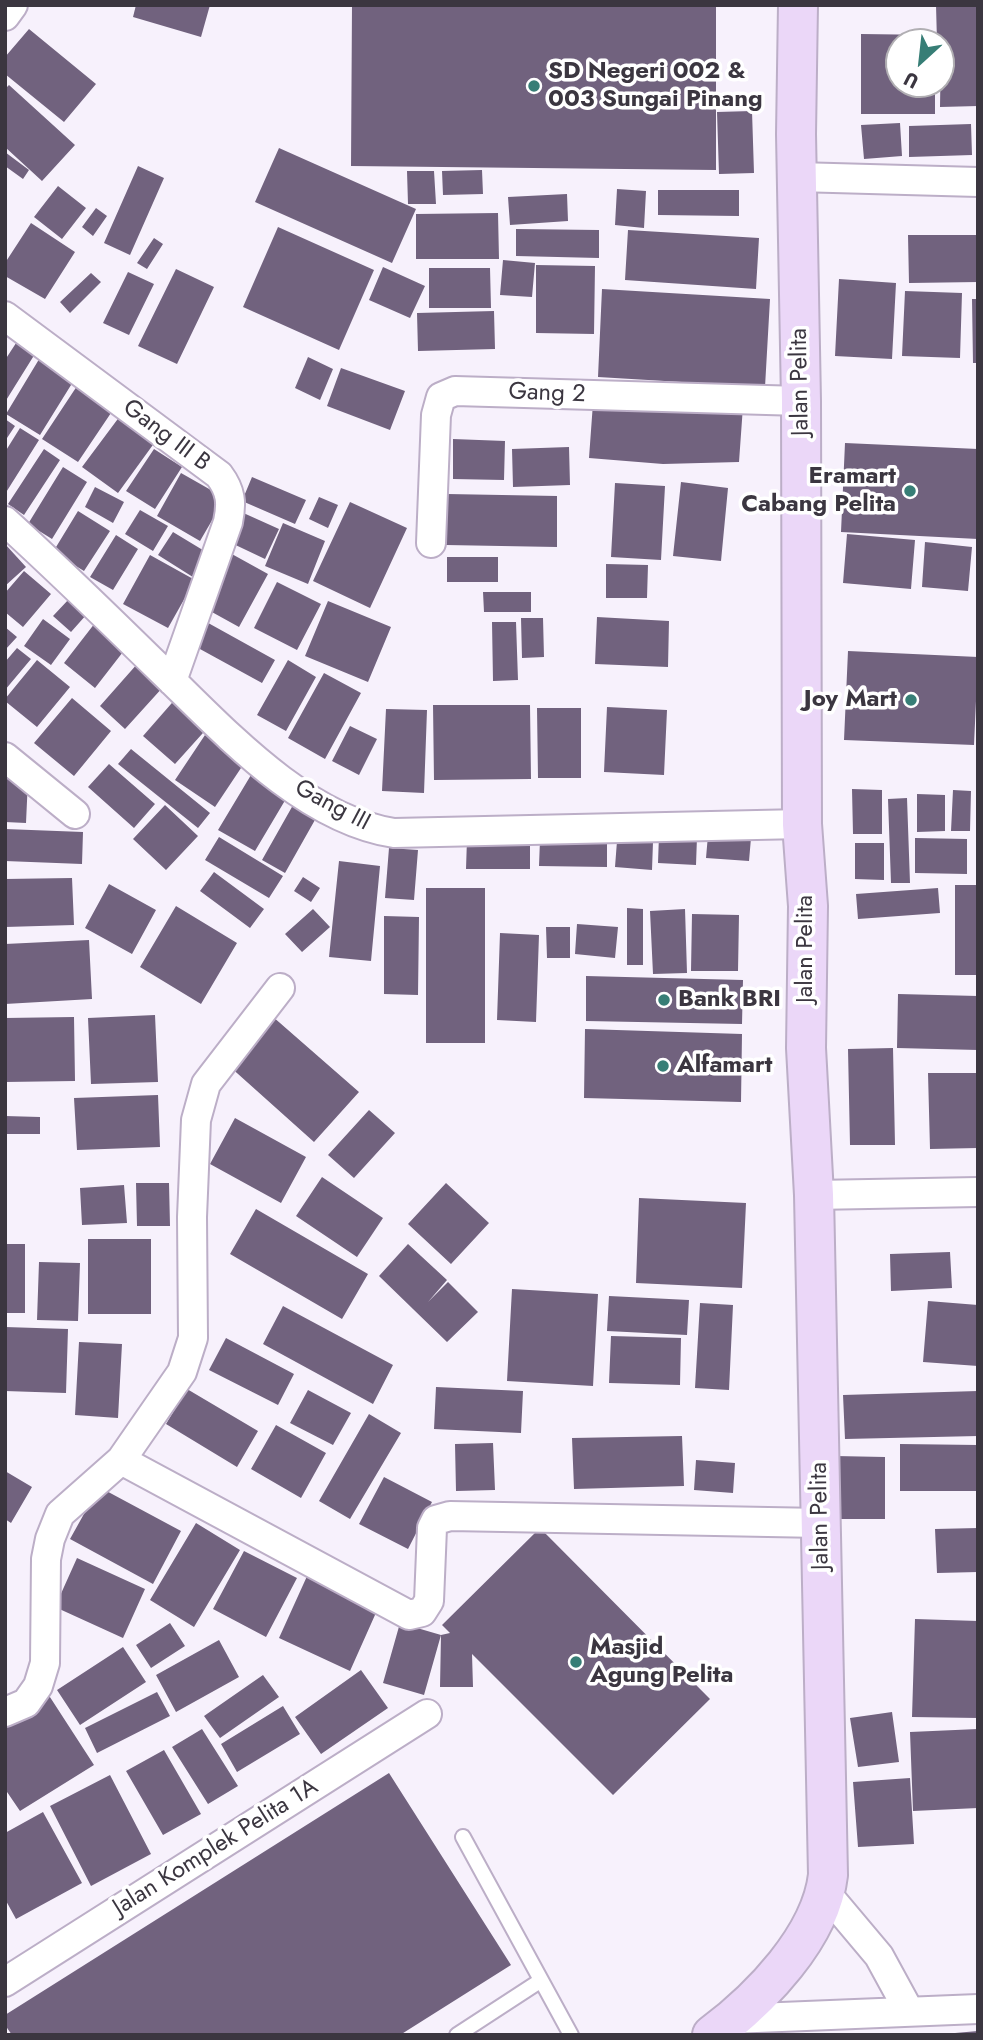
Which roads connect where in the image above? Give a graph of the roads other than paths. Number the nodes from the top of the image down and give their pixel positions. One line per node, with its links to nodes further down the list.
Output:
1 (13, 5): 3 (street)
2 (798, 5): 4 (street, Jalan Pelita)
3 (5, 16)
4 (797, 177): 5 (street); 7 (street, Jalan Pelita)
5 (978, 182)
6 (5, 316): 10 (street, Gang III B)
7 (801, 401): 9 (street, Gang 2); 13 (street, Jalan Pelita)
8 (5, 522): 10 (street, Gang III)
9 (431, 543)
10 (172, 681): 13 (street, Gang III)
11 (5, 757): 12 (street)
12 (75, 814)
13 (802, 824): 16 (street, Jalan Pelita)
14 (280, 988): 17 (street)
15 (978, 1192): 16 (street)
16 (814, 1195): 18 (street, Jalan Pelita)
17 (121, 1460): 18 (street); 19 (street)
18 (821, 1523): 22 (street, Jalan Pelita)
19 (5, 1712)
20 (427, 1714): 24 (street, Jalan Komplek Pelita 1A)
21 (463, 1837): 23 (lane)
22 (826, 1893): 26 (street); 27 (street)
23 (540, 1981): 28 (lane); 29 (lane)
24 (5, 1982)
25 (978, 2010): 26 (street)
26 (909, 2011): 27 (street)
27 (722, 2027)
28 (457, 2035)
29 (571, 2035)

